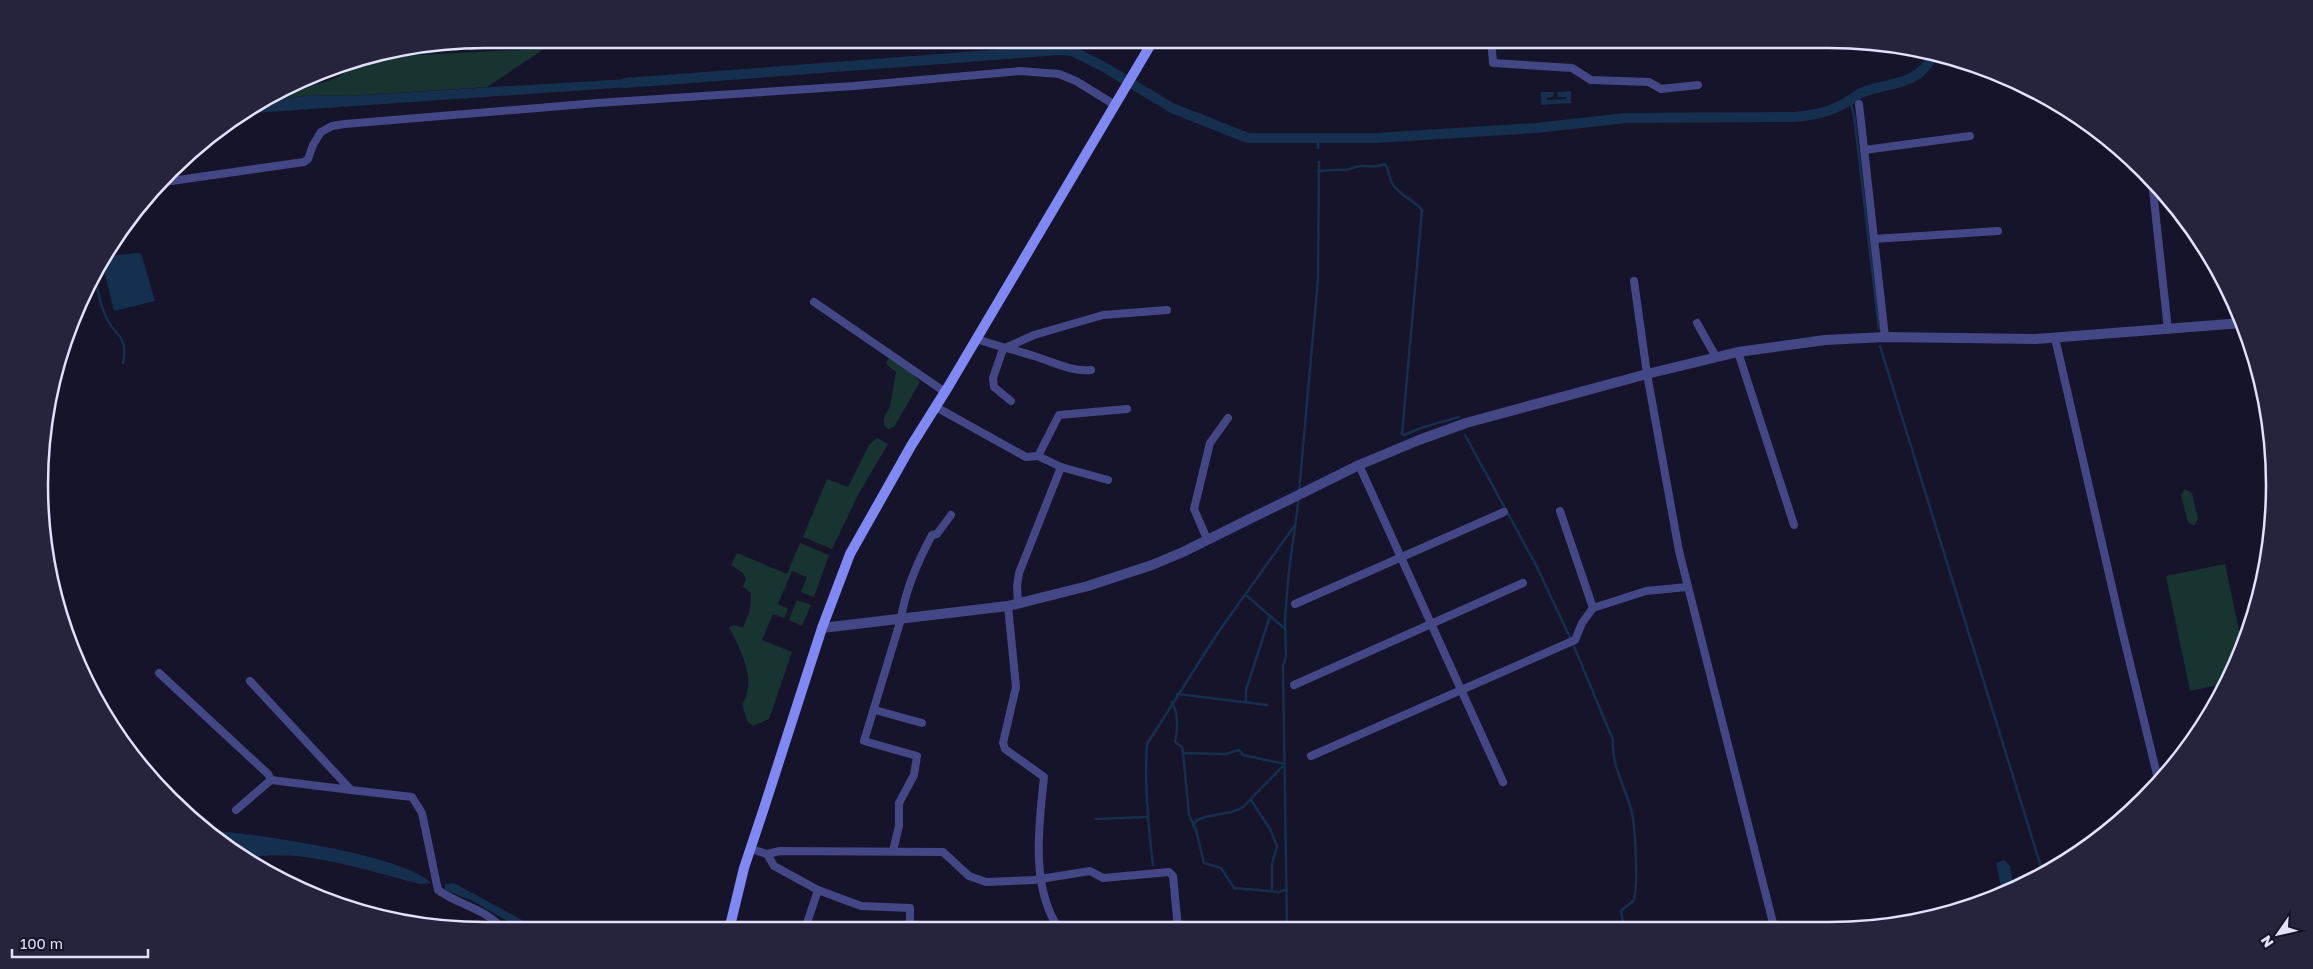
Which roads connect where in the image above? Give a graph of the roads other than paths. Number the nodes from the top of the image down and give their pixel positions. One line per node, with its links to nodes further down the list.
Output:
1 (1148, 48): 5 (main road)
2 (1492, 48): 3 (street)
3 (1698, 85)
4 (1858, 104): 7 (street)
5 (1115, 105): 8 (street); 20 (main road)
6 (1970, 136): 7 (street)
7 (1864, 150): 11 (street)
8 (169, 181)
9 (2153, 192): 17 (street)
10 (1998, 231): 11 (street)
11 (1874, 239): 18 (street)
12 (1634, 281): 25 (street)
13 (814, 302): 26 (street)
14 (1167, 310): 21 (street)
15 (1697, 323): 23 (street)
16 (2234, 323): 17 (street)
17 (2168, 330): 19 (street)
18 (1885, 337): 19 (street); 22 (street)
19 (2055, 338): 56 (street)
20 (977, 339): 21 (street); 26 (main road)
21 (1003, 349): 24 (street); 27 (street)
22 (1738, 352): 23 (street); 38 (street)
23 (1716, 357): 25 (street)
24 (1091, 370)
25 (1647, 374): 32 (street); 42 (street)
26 (945, 392): 28 (main road)
27 (1012, 401)
28 (936, 407): 31 (street); 48 (main road)
29 (1127, 409): 31 (street)
30 (1228, 418): 39 (street)
31 (1038, 456): 33 (street)
32 (1359, 465): 39 (street); 40 (street)
33 (1062, 466): 34 (street); 44 (street)
34 (1108, 480)
35 (1560, 511): 45 (street)
36 (1504, 512): 40 (street)
37 (951, 515): 46 (street)
38 (1794, 525)
39 (1207, 539): 44 (street)
40 (1401, 557): 43 (street); 47 (street)
41 (1523, 583): 47 (street)
42 (1687, 587): 45 (street); 72 (street)
43 (1295, 604)
44 (1013, 605): 46 (street); 64 (street)
45 (1593, 608): 52 (street)
46 (901, 619): 48 (street); 53 (street)
47 (1431, 624): 51 (street); 52 (street)
48 (822, 628): 61 (main road)
49 (159, 673): 57 (street)
50 (250, 681): 59 (street)
51 (1294, 685)
52 (1461, 690): 55 (street); 58 (street)
53 (874, 710): 54 (street); 62 (street)
54 (922, 723)
55 (1311, 756)
56 (2157, 773)
57 (270, 780): 59 (street); 60 (street)
58 (1504, 782)
59 (351, 790): 66 (street)
60 (236, 810)
61 (751, 849): 63 (street); 67 (main road)
62 (892, 851): 63 (street); 64 (street)
63 (767, 854): 65 (street)
64 (1042, 879): 70 (street); 71 (street)
65 (818, 890): 68 (street); 69 (street)
66 (497, 922)
67 (731, 922)
68 (807, 922)
69 (910, 922)
70 (1055, 922)
71 (1177, 922)
72 (1773, 922)

